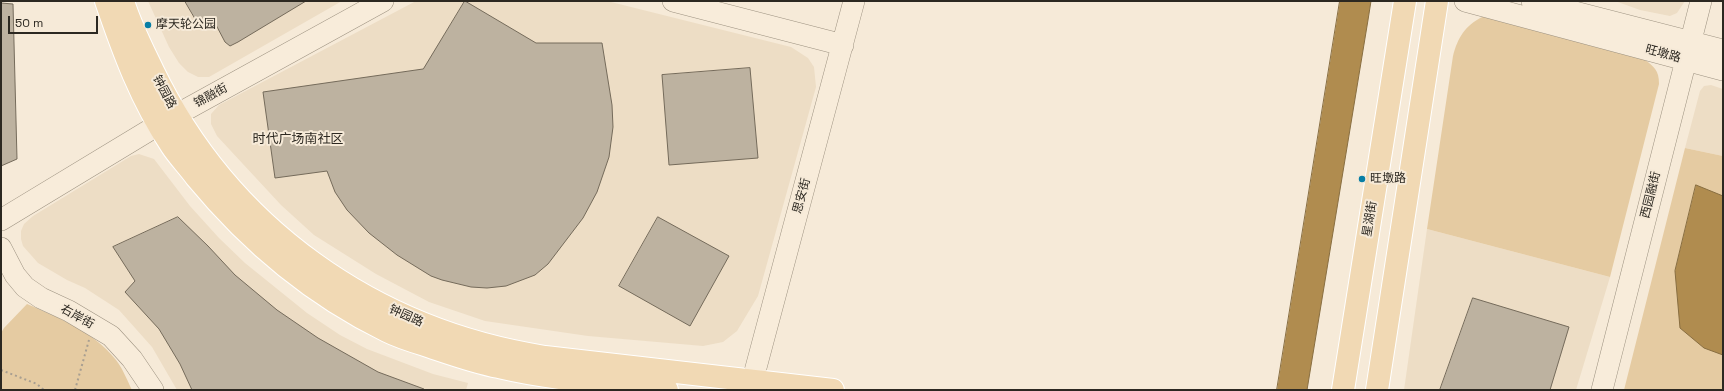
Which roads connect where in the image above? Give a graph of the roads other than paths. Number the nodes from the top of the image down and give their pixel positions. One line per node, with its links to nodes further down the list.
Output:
1 (106, 1): 15 (main road, 钟园路)
2 (123, 1): 15 (main road, 钟园路)
3 (383, 1): 15 (street, 锦融街)
4 (673, 1): 11 (street)
5 (854, 1): 11 (street, 思安街)
6 (1405, 1): 22 (main road, 星湖街)
7 (1437, 1): 23 (main road)
8 (1465, 1): 13 (street, 旺墩路)
9 (1532, 1): 13 (street, 旺墩路)
10 (1701, 1): 13 (street, 西园融街)
11 (843, 45): 18 (street, 思安街)
12 (1723, 50): 13 (street, 旺墩路)
13 (1687, 51): 14 (street, 旺墩路); 24 (street, 西园融街)
14 (1723, 70)
15 (167, 120): 16 (street, 锦融街); 18 (main road, 钟园路); 20 (main road, 钟园路)
16 (1, 220)
17 (1, 248): 19 (street, 右岸街)
18 (751, 385): 21 (main road, 钟园路)
19 (153, 390)
20 (667, 390)
21 (833, 390)
22 (1343, 390)
23 (1377, 390)
24 (1602, 390)

